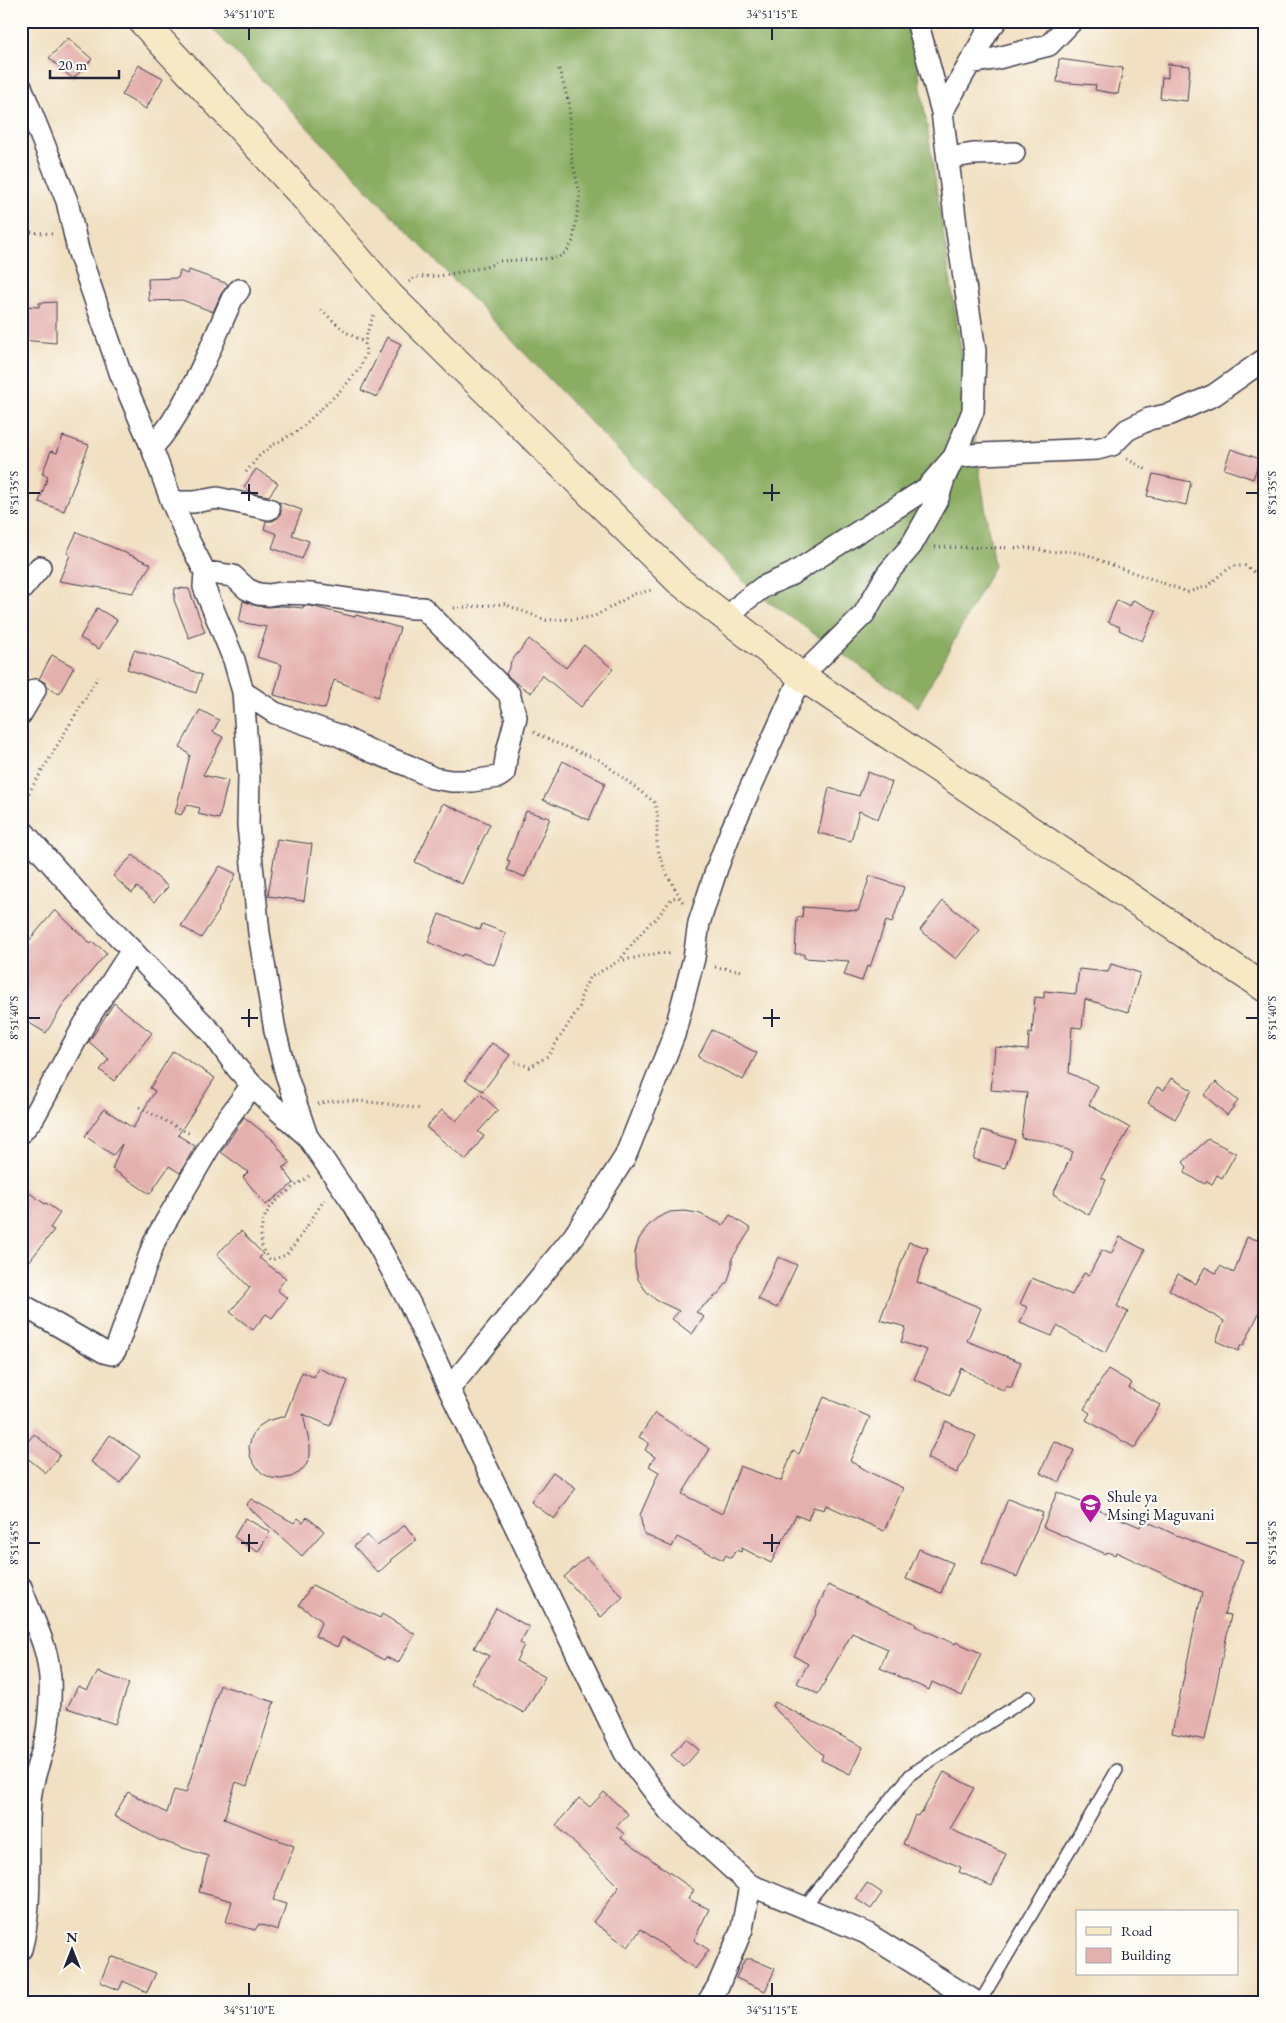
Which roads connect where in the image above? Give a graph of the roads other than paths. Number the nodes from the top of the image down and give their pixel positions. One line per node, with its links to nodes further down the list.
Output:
1 (142, 21): 20 (street)
2 (917, 21): 7 (street)
3 (996, 21): 5 (street)
4 (1072, 21): 5 (street)
5 (970, 63): 7 (street)
6 (21, 87): 8 (street)
7 (942, 112): 10 (street)
8 (27, 116): 13 (street)
9 (1014, 153): 10 (street)
10 (948, 158): 14 (street)
11 (239, 290): 13 (street)
12 (1265, 359): 14 (street)
13 (152, 448): 15 (street)
14 (954, 458): 20 (street); 21 (street)
15 (172, 502): 16 (street); 18 (street)
16 (269, 508)
17 (40, 567): 19 (street)
18 (206, 572): 23 (street); 23 (street)
19 (21, 590)
20 (727, 619): 21 (street)
21 (801, 676): 27 (street); 32 (street)
22 (35, 690): 24 (street)
23 (244, 692): 30 (street)
24 (21, 714)
25 (21, 829): 26 (street)
26 (132, 950): 28 (street); 29 (street)
27 (1265, 988)
28 (252, 1085): 30 (street); 31 (street)
29 (21, 1133)
30 (307, 1136): 32 (street)
31 (21, 1304)
32 (449, 1389): 36 (street)
33 (21, 1587): 38 (street)
34 (1029, 1697): 37 (lane)
35 (1117, 1770): 40 (lane)
36 (750, 1885): 37 (street); 39 (street)
37 (804, 1907): 40 (street)
38 (21, 1949)
39 (708, 2002)
40 (978, 2002)

